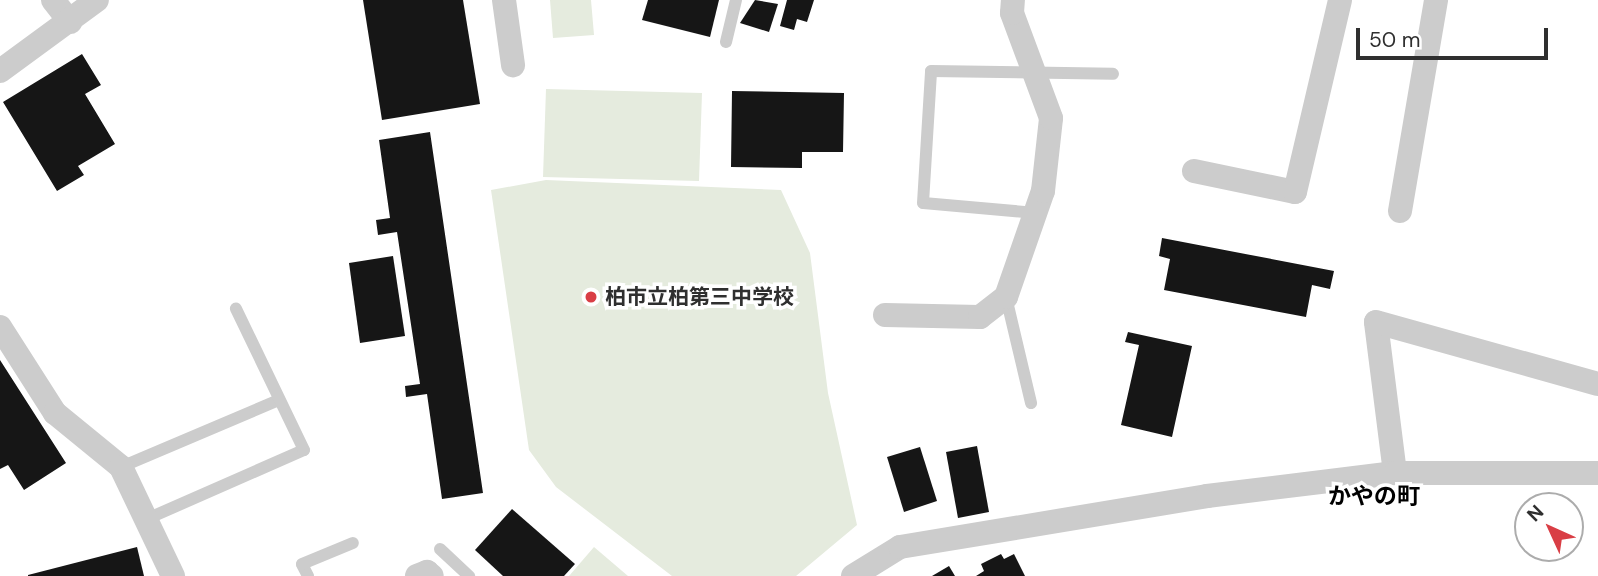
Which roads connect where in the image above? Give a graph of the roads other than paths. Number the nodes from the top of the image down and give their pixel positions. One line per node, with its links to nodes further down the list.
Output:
1 (53, 0): 8 (street)
2 (97, 0): 8 (street)
3 (504, 0): 10 (street)
4 (736, 0): 9 (lane)
5 (1013, 0): 12 (street)
6 (1340, 0): 14 (street)
7 (1436, 0): 15 (street)
8 (70, 22): 11 (street)
9 (726, 42)
10 (513, 65)
11 (0, 71)
12 (1035, 72): 13 (lane); 16 (street); 16 (lane)
13 (1113, 74)
14 (1194, 171)
15 (1400, 211)
16 (1036, 213): 17 (street)
17 (1006, 297): 19 (street); 23 (lane)
18 (236, 309): 22 (lane)
19 (885, 315)
20 (0, 327): 24 (street)
21 (1598, 384): 25 (street)
22 (279, 400): 24 (lane); 27 (lane)
23 (1031, 403)
24 (121, 467): 27 (street)
25 (1395, 473): 26 (street); 35 (street)
26 (1598, 473)
27 (149, 518): 30 (street)
28 (353, 543): 31 (lane)
29 (440, 549): 34 (lane)
30 (173, 576)
31 (308, 576)
32 (416, 576): 33 (street)
33 (432, 576)
34 (469, 576)
35 (853, 576)

